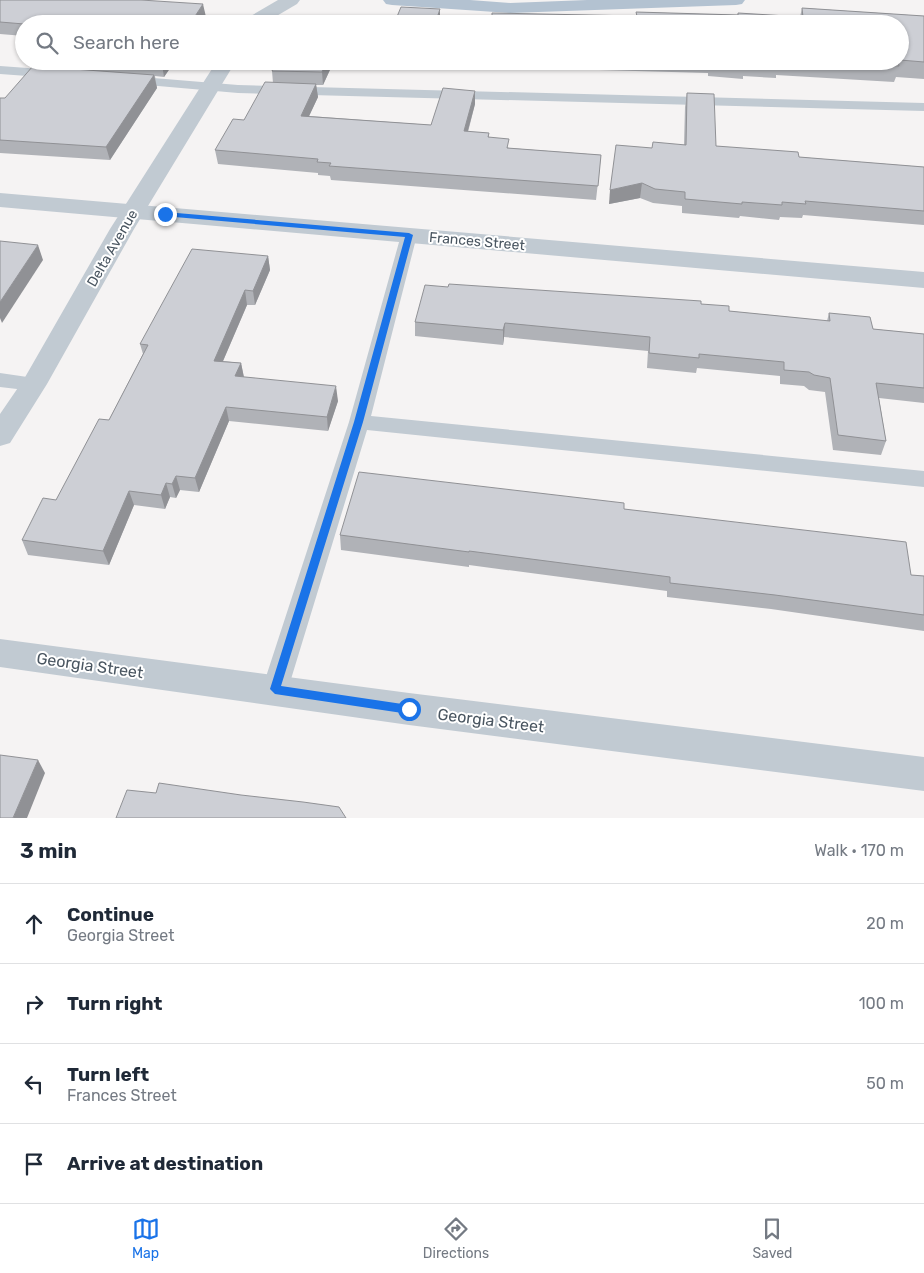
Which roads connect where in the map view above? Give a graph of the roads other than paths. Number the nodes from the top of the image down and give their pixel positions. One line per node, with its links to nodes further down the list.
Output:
1 (291, 0): 4 (street)
2 (392, 0): 3 (main road)
3 (736, 0)
4 (255, 15)
5 (0, 70): 7 (lane)
6 (221, 70): 9 (street, Delta Avenue)
7 (68, 76)
8 (116, 79): 9 (lane)
9 (210, 87): 10 (lane); 12 (street, Delta Avenue)
10 (924, 107)
11 (0, 200): 12 (street, Frances Street)
12 (133, 211): 13 (street, Frances Street); 16 (street, Delta Avenue)
13 (409, 235): 14 (street, Frances Street); 17 (lane)
14 (924, 280)
15 (0, 380): 16 (lane)
16 (34, 384): 18 (street, Delta Avenue)
17 (358, 422): 19 (lane); 21 (lane)
18 (0, 436)
19 (924, 478)
20 (0, 652): 21 (street, Georgia Street)
21 (275, 689): 22 (street, Georgia Street)
22 (924, 774)

